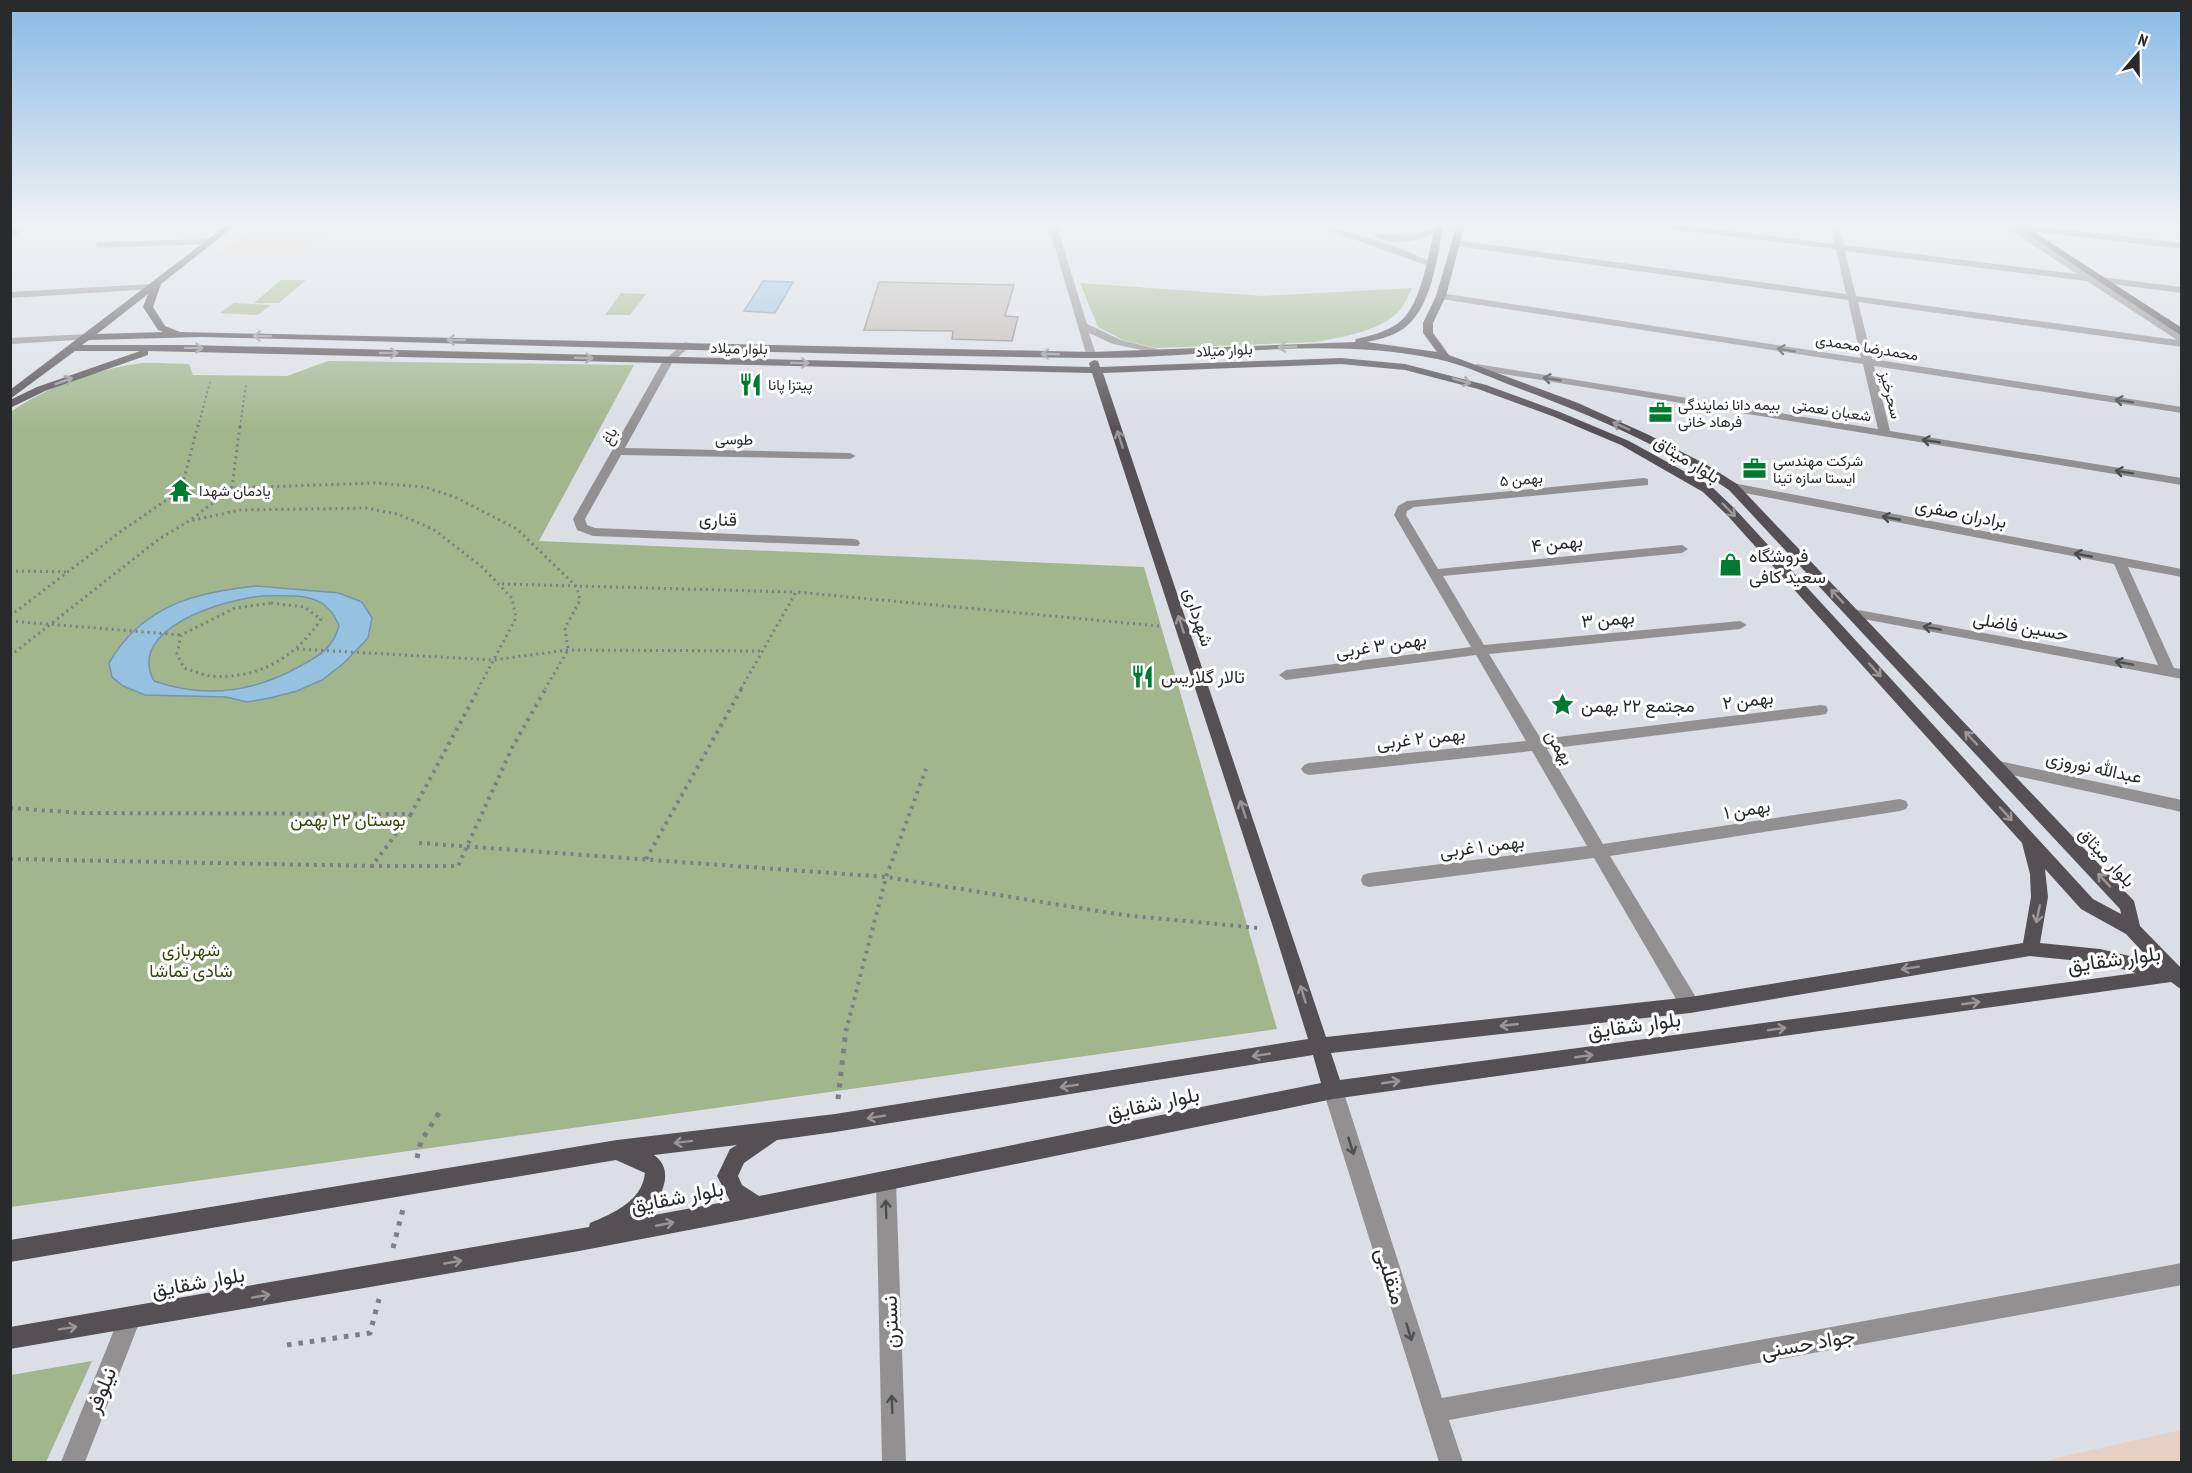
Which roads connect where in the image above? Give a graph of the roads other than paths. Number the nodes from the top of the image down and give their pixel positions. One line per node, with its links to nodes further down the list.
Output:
1 (43, 293): 11 (street)
2 (144, 293): 17 (main road)
3 (152, 293): 16 (main road)
4 (1073, 293): 14 (street, شهرداری)
5 (1423, 293): 21 (main road)
6 (1442, 293): 12 (main road)
7 (1802, 293): 13 (street)
8 (1850, 293): 13 (street, سحرخیز)
9 (2115, 293): 18 (street)
10 (2117, 293): 15 (main road)
11 (10, 295)
12 (1441, 296): 29 (main road); 31 (street, محمدرضا محمدی, one-way to 12)
13 (1852, 300): 22 (street); 31 (street, سحرخیز)
14 (1083, 326): 26 (street); 28 (street, شهرداری)
15 (2181, 333)
16 (182, 334): 17 (main road, بلوار میلاد); 20 (main road, بلوار میلاد, one-way to 16)
17 (87, 337): 19 (street); 24 (main road)
18 (2181, 339)
19 (10, 341)
20 (487, 341): 23 (main road, بلوار میلاد); 27 (main road)
21 (1346, 344): 26 (main road, بلوار میلاد, one-way to 26); 29 (main road, بلوار میثاق)
22 (2181, 344)
23 (686, 345): 28 (main road, بلوار میلاد, one-way to 23); 30 (street, باغ)
24 (73, 348): 25 (main road, بلوار میلاد); 35 (main road)
25 (158, 348): 27 (main road, بلوار میلاد, one-way to 27); 36 (main road, one-way to 25)
26 (1161, 353): 28 (main road, بلوار میلاد)
27 (475, 355): 30 (main road, بلوار میلاد, one-way to 30)
28 (1091, 355): 34 (main road, شهرداری)
29 (1445, 357): 33 (main road, بلوار میثاق)
30 (668, 361): 34 (main road, بلوار میلاد, one-way to 34); 39 (street, باغ)
31 (1868, 363): 37 (street, محمدرضا محمدی, one-way to 31); 38 (street, سحرخیز)
32 (1405, 367): 34 (main road, بلوار میلاد); 62 (main road, بلوار میثاق, one-way to 62)
33 (1477, 367): 38 (street, شعبان نعمتی, one-way to 33); 43 (main road, بلوار میثاق, one-way to 33)
34 (1097, 370): 69 (main road, شهرداری, one-way to 34)
35 (10, 396)
36 (10, 405)
37 (2181, 410)
38 (1885, 434): 42 (street, شعبان نعمتی, one-way to 38)
39 (617, 452): 40 (street, طوسی); 45 (street, باغ)
40 (850, 456)
41 (1644, 482): 44 (street, بهمن ۵)
42 (2181, 482)
43 (1733, 488): 48 (street, برادران صفری, one-way to 43); 51 (main road, بلوار میثاق, one-way to 43)
44 (1402, 509): 49 (street, بهمن)
45 (581, 527): 46 (street, قناری)
46 (854, 543)
47 (1682, 549): 49 (street, بهمن ۴)
48 (2120, 562): 50 (street, برادران صفری); 54 (street)
49 (1435, 573): 53 (street, بهمن)
50 (2181, 573)
51 (1853, 613): 54 (street, حسین فاضلی, one-way to 51); 58 (main road, بلوار میثاق, one-way to 51)
52 (1740, 625): 53 (street, بهمن ۳)
53 (1480, 650): 55 (street, بهمن ۳ غربی); 57 (street, بهمن)
54 (2175, 672)
55 (1286, 675)
56 (1821, 710): 57 (street, بهمن ۲)
57 (1537, 746): 59 (street, بهمن ۲ غربی); 63 (street, بهمن)
58 (1999, 767): 61 (street, عبدالله نوروزی); 65 (main road, بلوار میثاق, one-way to 58)
59 (1309, 769)
60 (1900, 805): 63 (street, بهمن ۱)
61 (2181, 806)
62 (2028, 839): 65 (main road, بلوار میثاق); 66 (main road, one-way to 66)
63 (1599, 851): 64 (street, بهمن ۱ غربی); 68 (street, بهمن)
64 (1369, 880)
65 (2132, 929): 67 (main road)
66 (2030, 949): 67 (main road, بلوار شقایق); 68 (main road, بلوار شقایق, one-way to 68)
67 (2179, 978): 70 (main road, بلوار شقایق, one-way to 67)
68 (1690, 1005): 69 (main road, بلوار شقایق, one-way to 69)
69 (1319, 1046): 70 (main road, شهرداری); 71 (main road, بلوار شقایق, one-way to 71)
70 (1333, 1090): 73 (main road, بلوار شقایق); 80 (street, منقلبی, one-way to 80)
71 (777, 1131): 72 (main road, بلوار شقایق, one-way to 72); 74 (main road)
72 (617, 1150): 75 (main road); 76 (main road, بلوار شقایق)
73 (886, 1182): 74 (main road, بلوار شقایق); 82 (street, نسترن, one-way to 73)
74 (757, 1207): 75 (main road, بلوار شقایق, one-way to 74)
75 (579, 1240): 78 (main road, بلوار شقایق, one-way to 75)
76 (10, 1251)
77 (2181, 1274): 80 (street, جواد حسنی)
78 (130, 1318): 79 (main road, بلوار شقایق, one-way to 78); 81 (street, نیلوفر)
79 (10, 1338)
80 (1434, 1411): 83 (street, منقلبی)
81 (73, 1462)
82 (894, 1462)
83 (1450, 1462)

